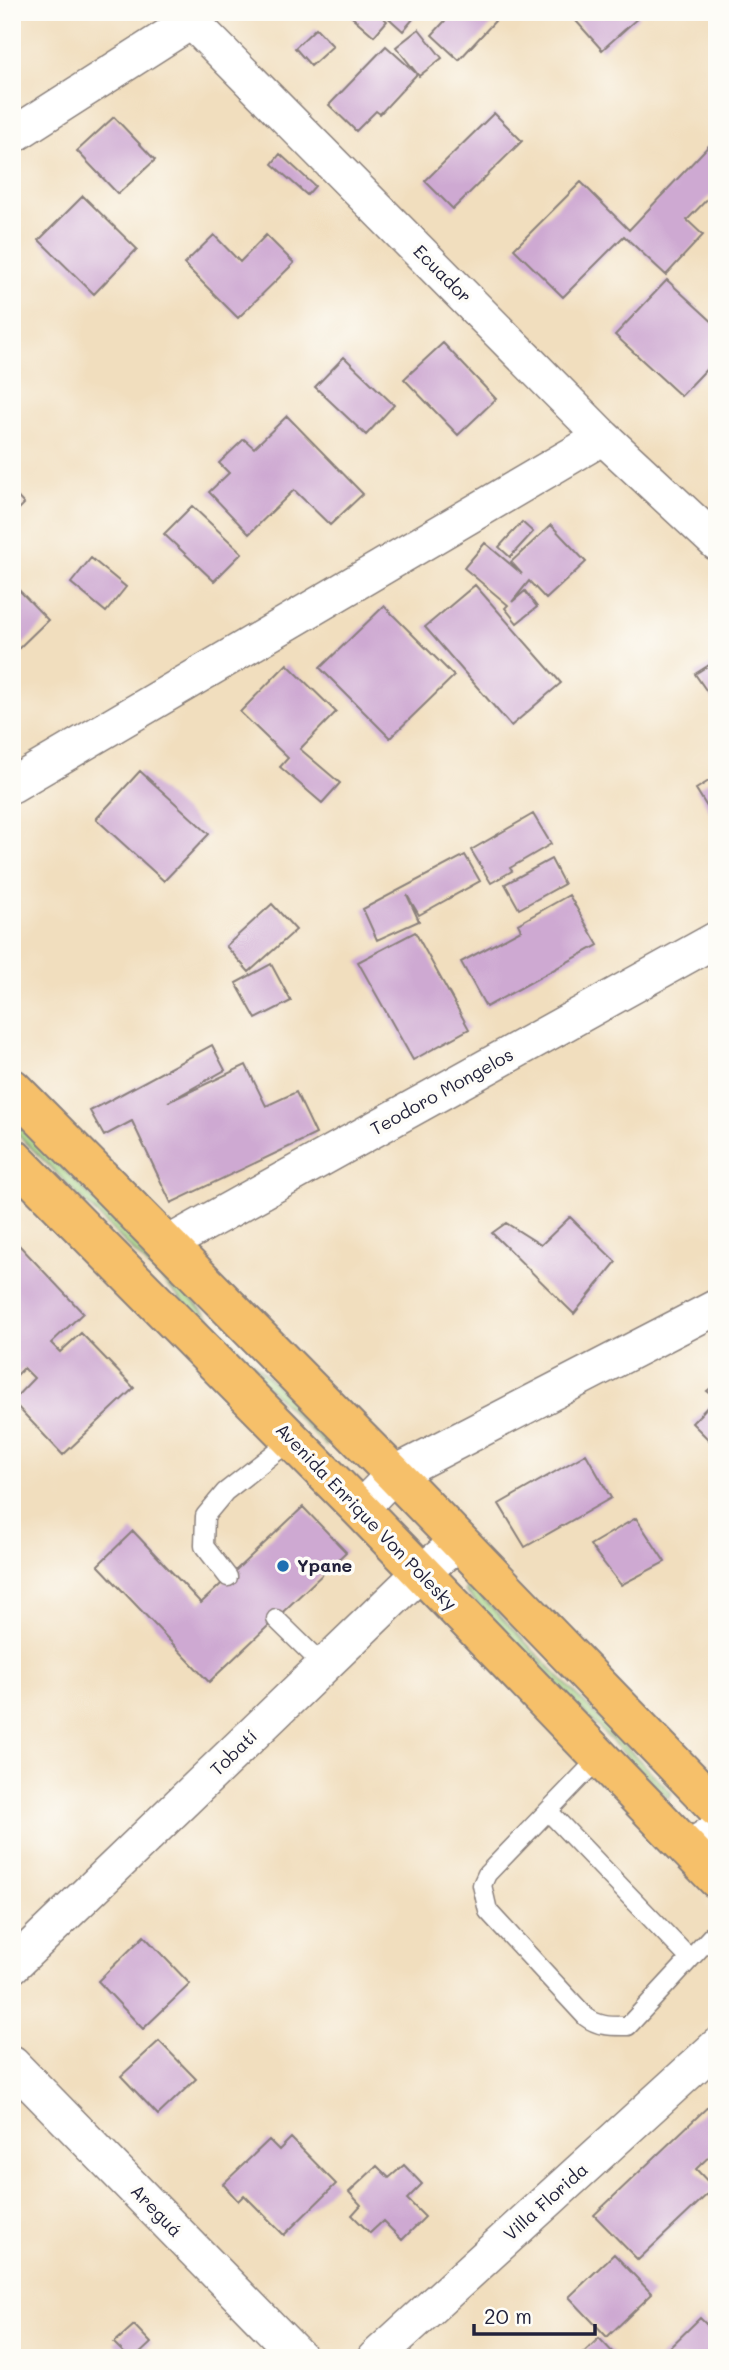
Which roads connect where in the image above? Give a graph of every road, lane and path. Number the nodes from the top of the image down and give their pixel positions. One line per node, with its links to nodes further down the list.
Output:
1 (181, 18): 2 (street); 3 (street, Ecuador)
2 (12, 136)
3 (603, 437): 4 (street, Ecuador); 5 (street)
4 (717, 543)
5 (12, 785)
6 (717, 939): 9 (street, Teodoro Mongelos)
7 (12, 1088): 9 (main road)
8 (12, 1157): 11 (main road, Avenida Enrique Von Polesky)
9 (166, 1245): 12 (main road)
10 (717, 1307): 12 (street)
11 (291, 1440): 13 (main road, Avenida Enrique Von Polesky); 16 (lane)
12 (394, 1474): 13 (street); 14 (main road)
13 (360, 1509): 15 (main road, Avenida Enrique Von Polesky)
14 (458, 1543): 15 (street, Tobatí); 20 (main road)
15 (420, 1573): 18 (street, Tobatí); 19 (main road, Avenida Enrique Von Polesky)
16 (228, 1577)
17 (275, 1619): 18 (lane)
18 (324, 1666): 26 (street, Tobatí)
19 (599, 1758): 21 (lane); 22 (main road, Avenida Enrique Von Polesky)
20 (717, 1808)
21 (548, 1811): 25 (lane); 25 (lane)
22 (702, 1840): 23 (main road, Avenida Enrique Von Polesky)
23 (717, 1880)
24 (717, 1930): 25 (lane)
25 (690, 1959)
26 (12, 1966)
27 (717, 2046): 30 (street, Villa Florida)
28 (12, 2064): 29 (street, Areguá)
29 (300, 2358)
30 (375, 2358)

